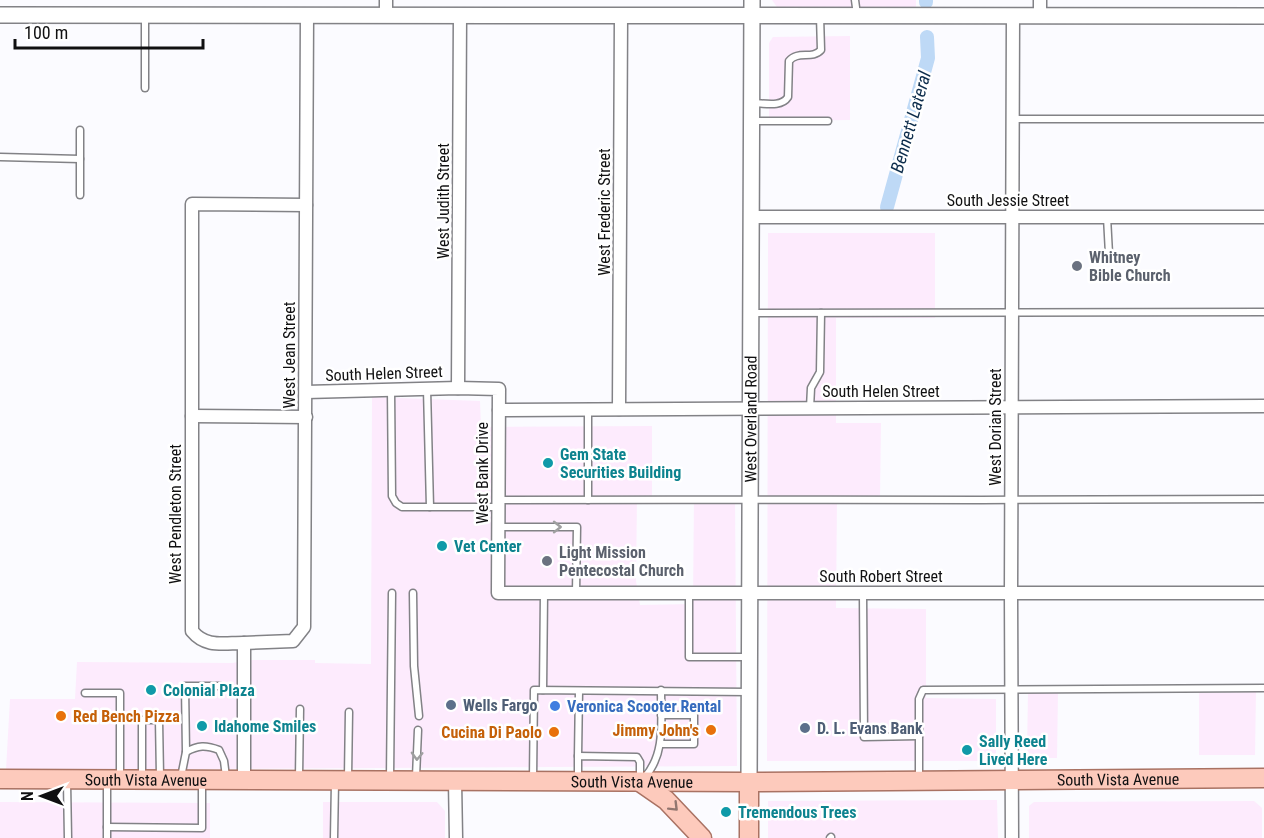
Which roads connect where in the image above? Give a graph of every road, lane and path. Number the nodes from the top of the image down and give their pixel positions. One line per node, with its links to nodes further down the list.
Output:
1 (1040, 0): 12 (street)
2 (386, 8): 7 (street); 8 (street)
3 (752, 8): 9 (street); 10 (street); 15 (street, West Overland Road)
4 (856, 8): 10 (street); 11 (street)
5 (0, 15): 6 (street)
6 (145, 15): 7 (street); 14 (lane)
7 (307, 15): 24 (street, West Jean Street)
8 (460, 15): 9 (street); 35 (street, West Judith Street)
9 (621, 16): 44 (street, West Frederic Street)
10 (820, 16): 15 (lane)
11 (1013, 16): 12 (street); 16 (street, West Dorian Street)
12 (1040, 16): 13 (street)
13 (1264, 16)
14 (145, 88)
15 (752, 103): 18 (street, West Overland Road)
16 (1013, 119): 17 (lane); 26 (street, West Dorian Street)
17 (1264, 119)
18 (752, 121): 19 (lane); 25 (street, West Overland Road)
19 (828, 121)
20 (80, 130): 22 (lane)
21 (0, 157): 22 (lane)
22 (80, 159): 23 (lane)
23 (80, 195)
24 (306, 205): 38 (street, West Jean Street); 46 (street, West Pendleton Street)
25 (751, 217): 26 (street, South Jessie Street); 32 (street, West Overland Road)
26 (1012, 217): 27 (street, South Jessie Street); 30 (street, West Dorian Street)
27 (1107, 217): 28 (street, South Jessie Street); 29 (lane)
28 (1264, 217)
29 (1109, 254)
30 (1012, 312): 31 (lane); 33 (lane); 40 (street, West Dorian Street)
31 (1264, 312)
32 (751, 313): 33 (lane); 41 (street, West Overland Road)
33 (821, 313): 42 (lane)
34 (427, 388): 35 (street, South Helen Street); 37 (street, South Helen Street); 53 (lane)
35 (458, 388): 36 (street, South Helen Street)
36 (499, 389): 45 (street, West Bank Drive)
37 (391, 390): 38 (street, South Helen Street); 53 (lane)
38 (306, 392): 47 (street, West Jean Street)
39 (1264, 406): 40 (street, South Helen Street)
40 (1012, 407): 42 (street, South Helen Street); 51 (street, West Dorian Street)
41 (751, 408): 42 (street, South Helen Street); 44 (street, South Helen Street); 48 (street, West Overland Road)
42 (810, 408)
43 (588, 409): 44 (street, South Helen Street); 45 (street, South Helen Street); 50 (lane)
44 (619, 409)
45 (499, 410): 52 (street, West Bank Drive)
46 (192, 416): 47 (street); 65 (street, West Pendleton Street)
47 (306, 417): 65 (street, West Jean Street)
48 (750, 499): 50 (lane); 51 (lane); 61 (street, West Overland Road)
49 (1264, 499): 51 (lane)
50 (588, 500): 52 (lane)
51 (1011, 501): 63 (street, West Dorian Street)
52 (498, 504): 53 (lane); 54 (street, West Bank Drive)
53 (430, 507)
54 (498, 527): 57 (street, West Bank Drive); 59 (lane, one-way to 59)
55 (392, 593): 95 (lane)
56 (413, 593): 78 (lane)
57 (498, 593): 58 (street, South Robert Street)
58 (544, 593): 59 (street, South Robert Street); 70 (lane)
59 (576, 593): 60 (street, South Robert Street)
60 (689, 593): 61 (street, South Robert Street); 66 (lane)
61 (750, 593): 62 (street, South Robert Street); 66 (street, West Overland Road)
62 (863, 593): 63 (street, South Robert Street); 80 (lane)
63 (1011, 593): 64 (street, South Robert Street); 68 (street, West Dorian Street)
64 (1264, 593)
65 (244, 644): 91 (street)
66 (750, 657): 73 (street, West Overland Road)
67 (220, 686): 82 (lane)
68 (1011, 688): 69 (lane); 80 (lane); 92 (street, West Dorian Street)
69 (1264, 688)
70 (543, 690): 72 (lane); 98 (lane)
71 (661, 690): 72 (lane); 73 (lane); 77 (lane)
72 (579, 691): 83 (lane)
73 (750, 692): 102 (street, West Overland Road)
74 (85, 693): 87 (lane)
75 (300, 709): 93 (lane)
76 (349, 712): 94 (lane)
77 (661, 715): 81 (lane); 81 (lane)
78 (419, 716)
79 (418, 730): 96 (lane, one-way to 96)
80 (919, 736): 99 (lane)
81 (661, 744): 101 (lane)
82 (186, 752): 89 (lane); 91 (lane)
83 (578, 756): 100 (lane); 101 (lane)
84 (1264, 778): 92 (main road, South Vista Avenue)
85 (0, 780): 86 (main road, South Vista Avenue)
86 (67, 780): 87 (main road, South Vista Avenue); 104 (lane)
87 (114, 780): 88 (main road, South Vista Avenue); 103 (lane)
88 (151, 780): 88 (lane); 89 (main road, South Vista Avenue)
89 (181, 780): 90 (main road, South Vista Avenue)
90 (202, 780): 91 (main road, South Vista Avenue); 103 (lane)
91 (235, 780): 93 (main road, South Vista Avenue)
92 (1012, 780): 99 (main road, South Vista Avenue); 110 (street, West Dorian Street)
93 (298, 781): 94 (main road, South Vista Avenue)
94 (341, 781): 95 (main road, South Vista Avenue); 106 (lane)
95 (390, 781): 96 (main road, South Vista Avenue)
96 (416, 781): 97 (main road, South Vista Avenue)
97 (455, 781): 98 (main road, South Vista Avenue); 107 (street)
98 (533, 781): 100 (main road, South Vista Avenue)
99 (919, 781): 102 (main road, South Vista Avenue)
100 (578, 782): 101 (main road, South Vista Avenue)
101 (640, 782): 102 (main road, South Vista Avenue); 108 (main road, one-way to 108)
102 (749, 783): 109 (main road, West Overland Road)
103 (107, 827): 105 (lane)
104 (68, 838)
105 (107, 838)
106 (334, 838)
107 (456, 838)
108 (702, 838)
109 (749, 838)
110 (1012, 838)

